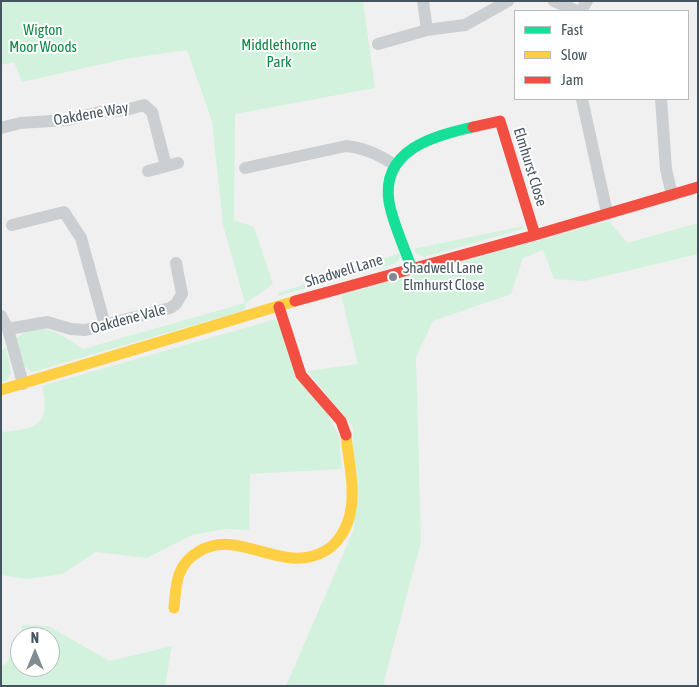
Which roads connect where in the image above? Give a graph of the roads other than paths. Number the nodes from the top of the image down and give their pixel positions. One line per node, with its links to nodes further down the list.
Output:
1 (423, 1): 5 (street)
2 (508, 1): 5 (street)
3 (554, 1): 4 (street)
4 (575, 10)
5 (427, 30): 6 (street)
6 (378, 44)
7 (582, 100): 15 (street)
8 (661, 100): 14 (street)
9 (1, 128): 12 (street, Oakdene Way)
10 (395, 166): 11 (street); 17 (street, Elmhurst Close); 19 (street, Elmhurst Close)
11 (245, 168)
12 (148, 171)
13 (698, 187): 14 (street, Shadwell Lane)
14 (672, 195): 15 (street, Shadwell Lane)
15 (607, 213): 17 (street, Shadwell Lane)
16 (12, 225): 22 (street)
17 (535, 234): 19 (street, Shadwell Lane)
18 (176, 263): 22 (street, Oakdene Vale)
19 (412, 267): 20 (street, Shadwell Lane)
20 (279, 307): 24 (street, Shadwell Lane); 26 (street)
21 (1, 316): 23 (street)
22 (105, 325): 23 (street, Oakdene Vale)
23 (8, 329): 24 (street)
24 (23, 384): 25 (street, Shadwell Lane)
25 (1, 390)
26 (174, 608)

